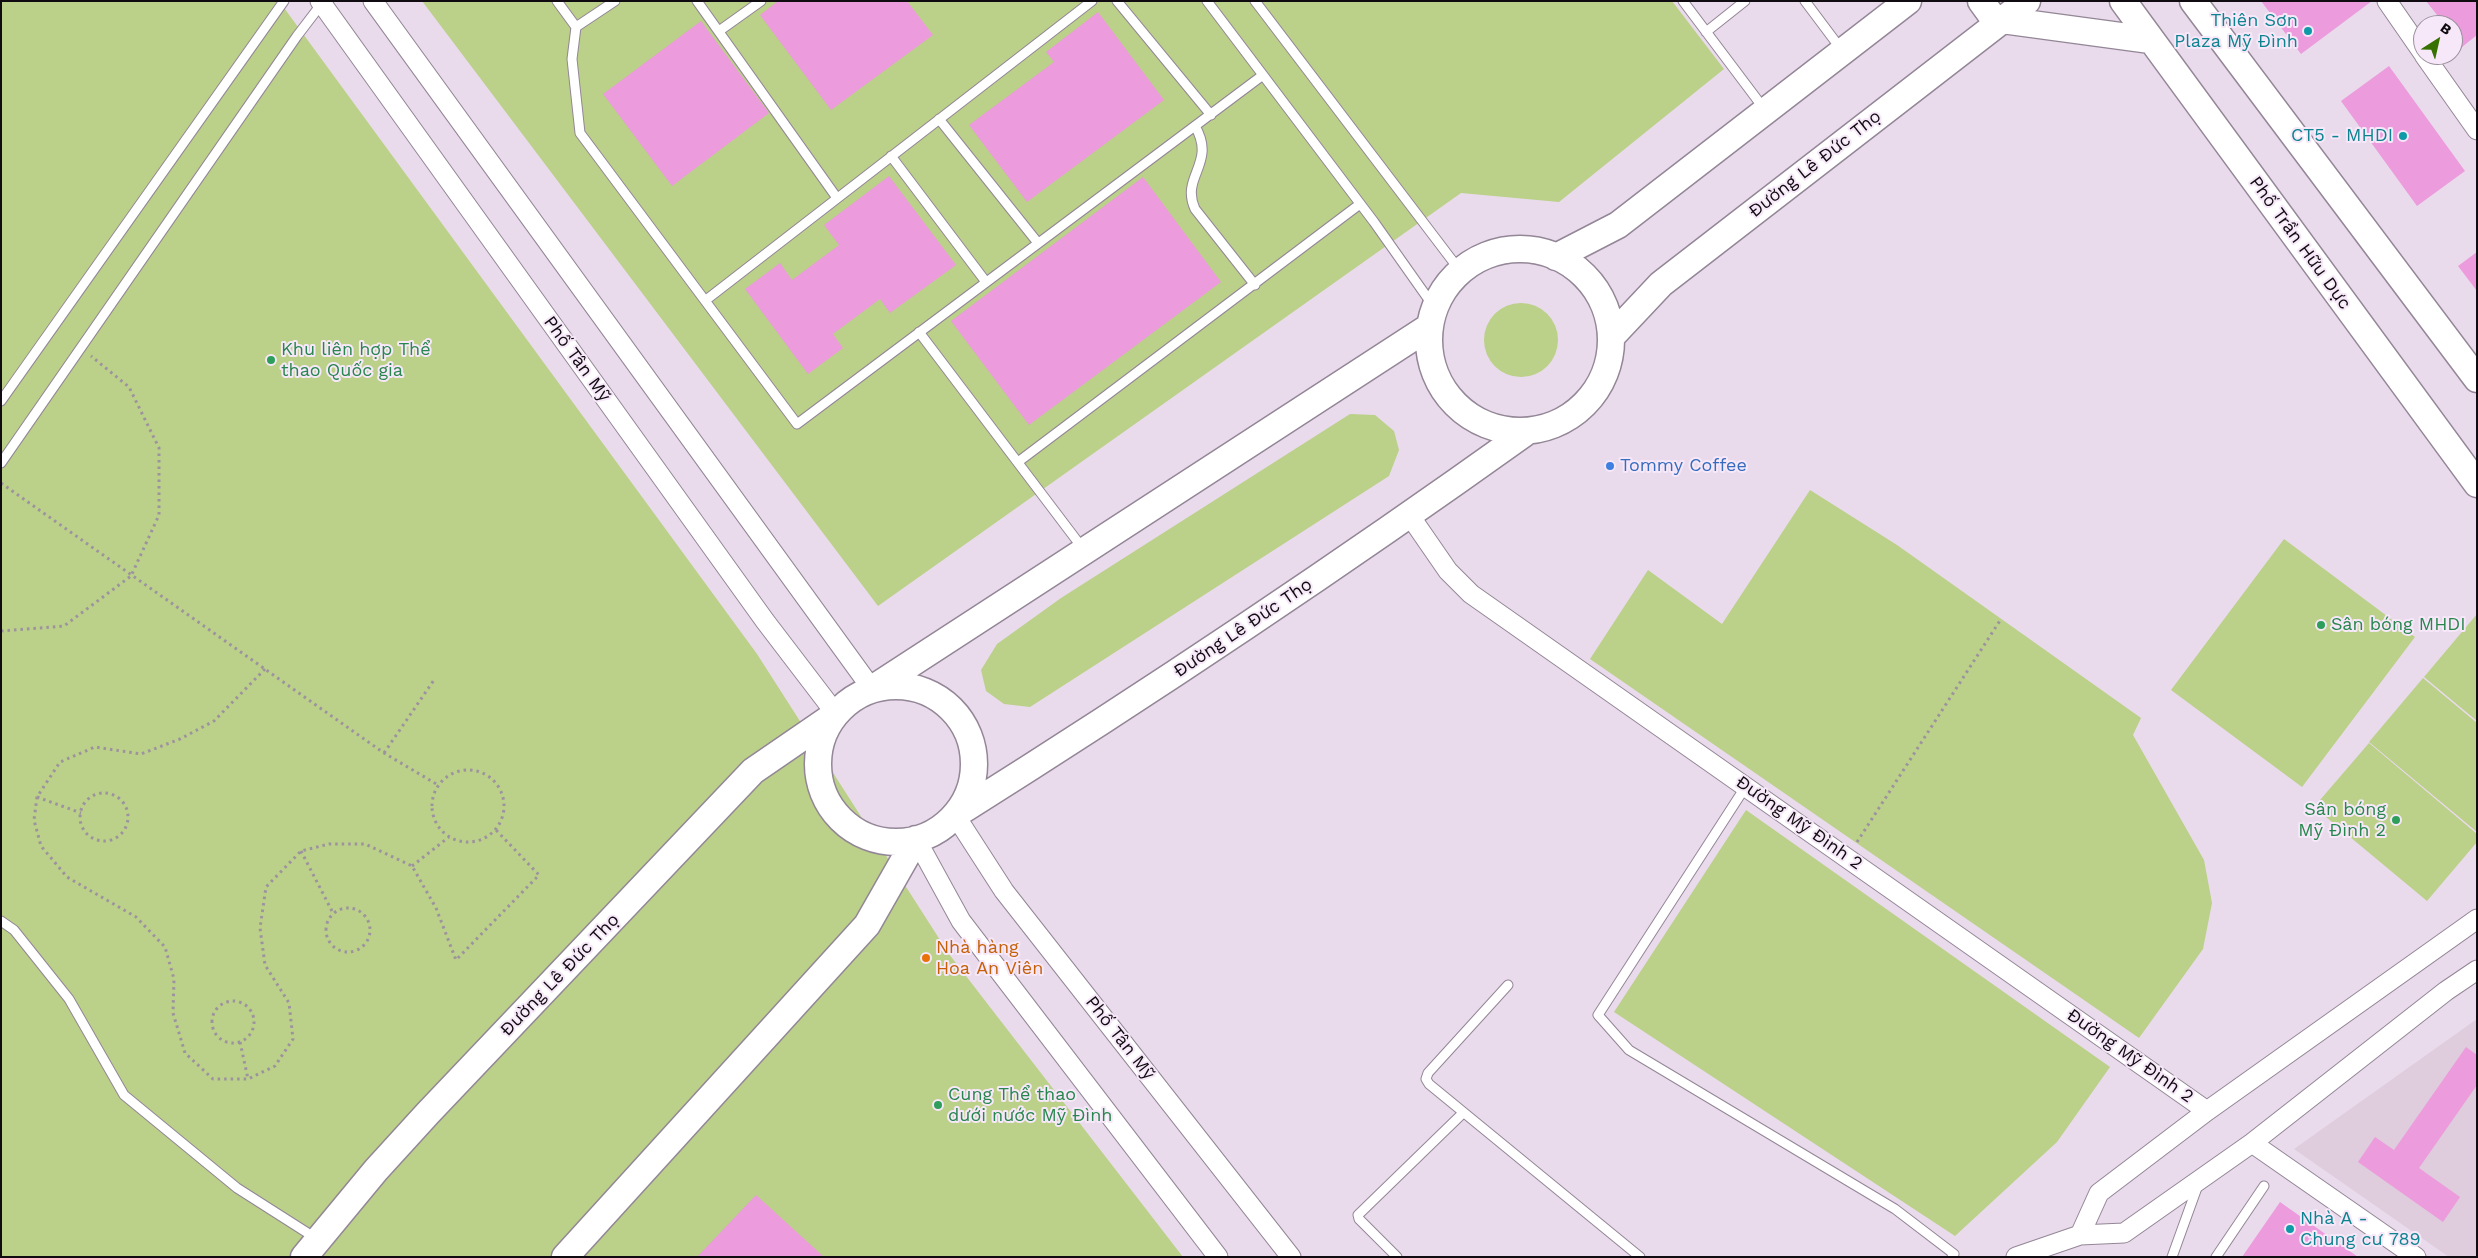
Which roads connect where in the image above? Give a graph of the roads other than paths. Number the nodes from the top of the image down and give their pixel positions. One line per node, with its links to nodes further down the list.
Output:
1 (284, 1): 48 (lane)
2 (373, 1): 55 (street)
3 (557, 1): 22 (lane)
4 (615, 1): 22 (lane)
5 (697, 1): 23 (lane)
6 (761, 1): 23 (lane)
7 (1092, 1): 32 (lane)
8 (1117, 1): 31 (lane)
9 (1207, 1): 29 (lane)
10 (1255, 1): 40 (lane)
11 (1683, 1): 24 (lane)
12 (1745, 1): 24 (lane)
13 (1804, 1): 27 (lane)
14 (1908, 1): 27 (main road)
15 (1981, 1): 21 (main road)
16 (2027, 1): 21 (main road, Đường Lê Đức Thọ)
17 (2123, 1): 26 (main road, Phố Trần Hữu Dực)
18 (2387, 1): 25 (street)
19 (322, 2): 50 (lane); 56 (street, Phố Tân Mỹ)
20 (2195, 2): 47 (main road)
21 (1999, 21): 26 (main road); 46 (main road, Đường Lê Đức Thọ)
22 (576, 27): 43 (lane)
23 (719, 31): 36 (lane)
24 (1706, 32): 30 (lane)
25 (2413, 38)
26 (2150, 40): 52 (main road, Phố Trần Hữu Dực)
27 (1842, 51): 30 (main road)
28 (2432, 65): 34 (street)
29 (1263, 75): 31 (lane); 37 (lane)
30 (1765, 110): 39 (main road)
31 (1210, 115): 33 (lane)
32 (939, 119): 35 (lane); 38 (lane)
33 (1195, 126): 38 (lane); 42 (lane)
34 (2477, 130)
35 (891, 156): 36 (lane); 41 (lane)
36 (837, 198): 43 (lane)
37 (1360, 204): 42 (lane); 44 (lane)
38 (1038, 243): 41 (lane)
39 (1556, 256): 40 (main road); 46 (main road)
40 (1460, 272): 44 (main road)
41 (986, 282): 45 (lane)
42 (1255, 285): 51 (lane)
43 (706, 300): 45 (lane)
44 (1432, 317): 49 (main road); 54 (main road)
45 (919, 332): 51 (lane)
46 (1612, 336): 49 (main road)
47 (2477, 379)
48 (1, 401)
49 (1525, 433): 53 (main road, Đường Lê Đức Thọ)
50 (1, 462)
51 (1018, 462): 54 (lane)
52 (2477, 484)
53 (1410, 516): 57 (street, Đường Mỹ Đình 2); 58 (main road, Đường Lê Đức Thọ)
54 (1085, 552): 55 (main road)
55 (872, 690): 56 (main road); 58 (main road)
56 (836, 714): 59 (main road); 70 (main road, Đường Lê Đức Thọ)
57 (1746, 786): 64 (street, Đường Mỹ Đình 2); 76 (lane)
58 (955, 815): 59 (main road); 73 (street, Phố Tân Mỹ)
59 (916, 839): 71 (main road); 72 (street)
60 (2477, 919): 64 (street)
61 (1, 922): 70 (lane)
62 (2477, 970): 66 (street)
63 (1508, 985): 65 (lane)
64 (2207, 1111): 69 (street)
65 (1463, 1113): 74 (lane); 75 (lane)
66 (2252, 1143): 67 (street); 80 (street)
67 (2199, 1182): 69 (street); 78 (lane)
68 (2264, 1186): 79 (lane)
69 (2080, 1235): 77 (street)
70 (311, 1248)
71 (565, 1257)
72 (1218, 1257)
73 (1290, 1257)
74 (1397, 1257)
75 (1640, 1257)
76 (1952, 1257)
77 (2016, 1257)
78 (2172, 1257)
79 (2216, 1257)
80 (2416, 1257)

